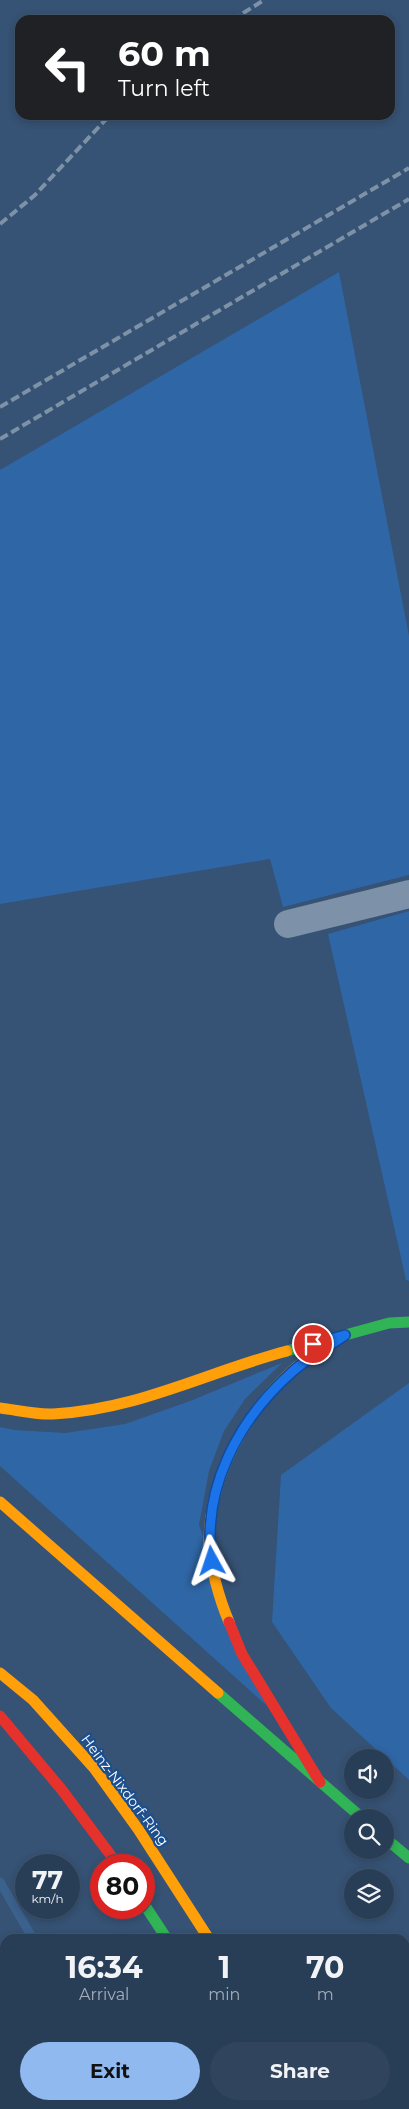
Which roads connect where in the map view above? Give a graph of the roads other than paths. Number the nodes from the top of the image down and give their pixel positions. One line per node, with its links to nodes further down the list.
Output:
1 (409, 894): 2 (street)
2 (288, 924)
3 (409, 1322): 4 (main road)
4 (345, 1335): 5 (main road); 9 (main road)
5 (0, 1408)
6 (0, 1502): 9 (main road)
7 (0, 1673): 16 (main road, Heinz-Nixdorf-Ring)
8 (0, 1716): 12 (main road)
9 (320, 1782): 10 (main road)
10 (352, 1809)
11 (394, 1846): 13 (main road)
12 (110, 1854)
13 (409, 1858)
14 (154, 1919): 15 (main road)
15 (164, 1934)
16 (211, 1934)

